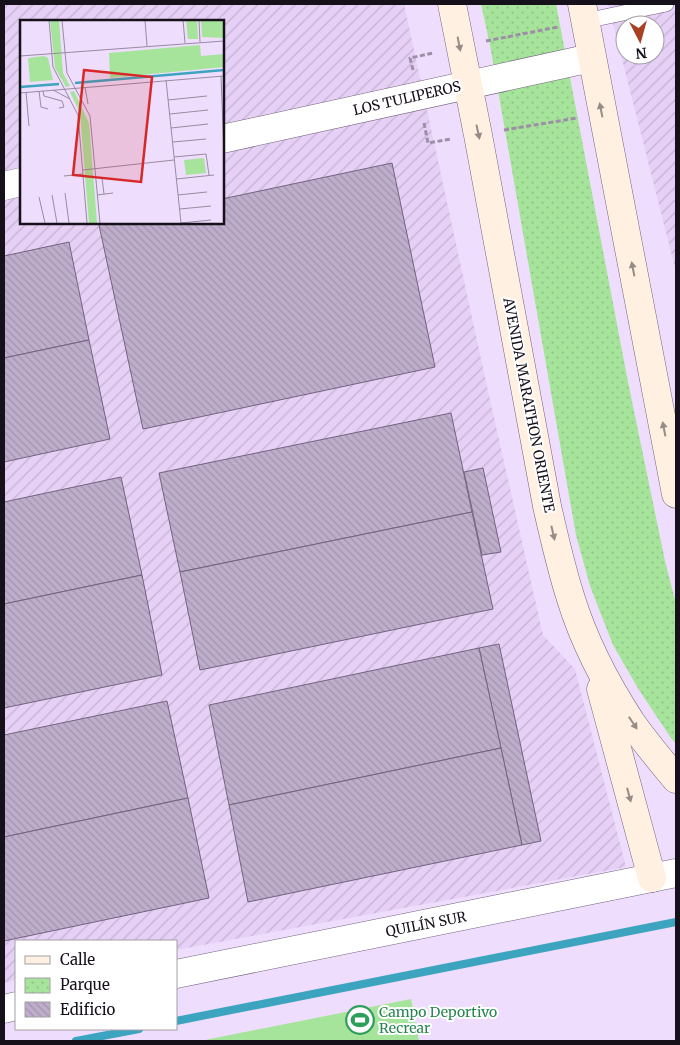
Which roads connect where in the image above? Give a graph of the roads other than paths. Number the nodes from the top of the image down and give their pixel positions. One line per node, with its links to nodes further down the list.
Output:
1 (452, 4): 5 (main road, AVENIDA MARATHON ORIENTE, one-way to 5)
2 (666, 4): 3 (lane)
3 (583, 13): 4 (main road)
4 (591, 58): 5 (street, LOS TULIPEROS); 9 (main road, one-way to 4)
5 (467, 85): 6 (street, LOS TULIPEROS); 10 (main road, AVENIDA MARATHON ORIENTE, one-way to 10)
6 (224, 139)
7 (20, 182): 8 (street)
8 (4, 186)
9 (676, 494)
10 (591, 650): 11 (main road, AVENIDA MARATHON ORIENTE, one-way to 11); 12 (main road, one-way to 12)
11 (676, 779)
12 (664, 876): 13 (street, QUILÍN SUR)
13 (178, 974)

